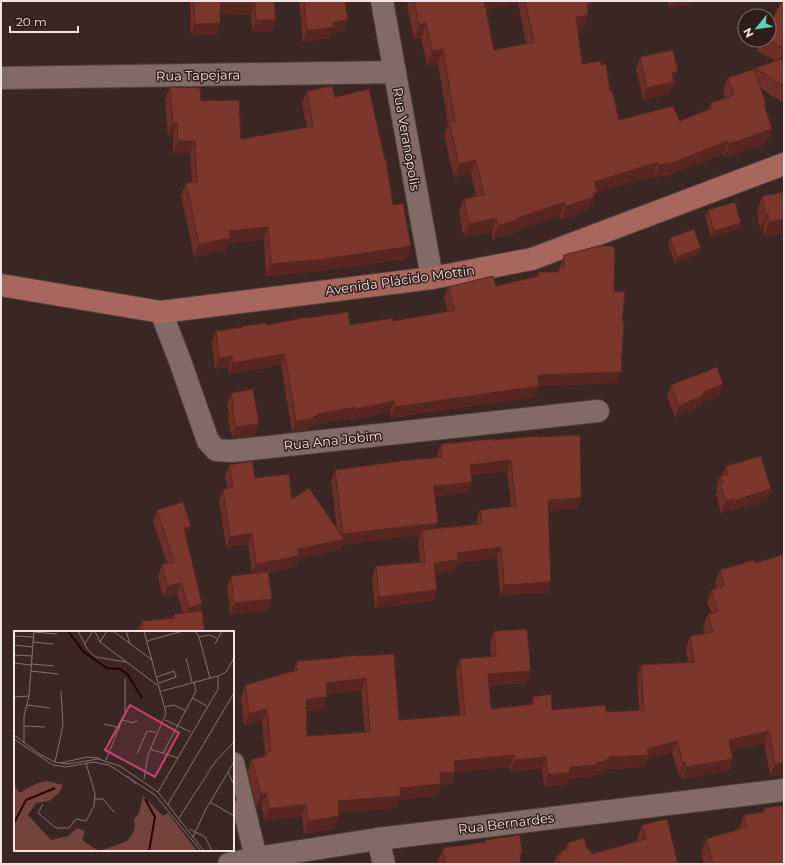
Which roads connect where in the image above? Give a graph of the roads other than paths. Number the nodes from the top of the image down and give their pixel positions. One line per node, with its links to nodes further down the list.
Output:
1 (382, 1): 2 (street, Rua Veranópolis)
2 (395, 72): 3 (street, Rua Tapejara); 5 (street, Rua Veranópolis)
3 (1, 78)
4 (784, 164): 5 (main road, Avenida Plácido Mottin)
5 (432, 278): 7 (main road, Avenida Plácido Mottin)
6 (1, 285): 7 (main road, Avenida Plácido Mottin)
7 (161, 312): 8 (street, Rua Ana Jobim)
8 (598, 411)
9 (234, 767): 12 (street)
10 (784, 790): 11 (street, Rua Bernardes)
11 (378, 839): 12 (street, Rua Bernardes); 14 (street)
12 (256, 858): 13 (street, Rua Bernardes)
13 (229, 864)
14 (384, 864)

